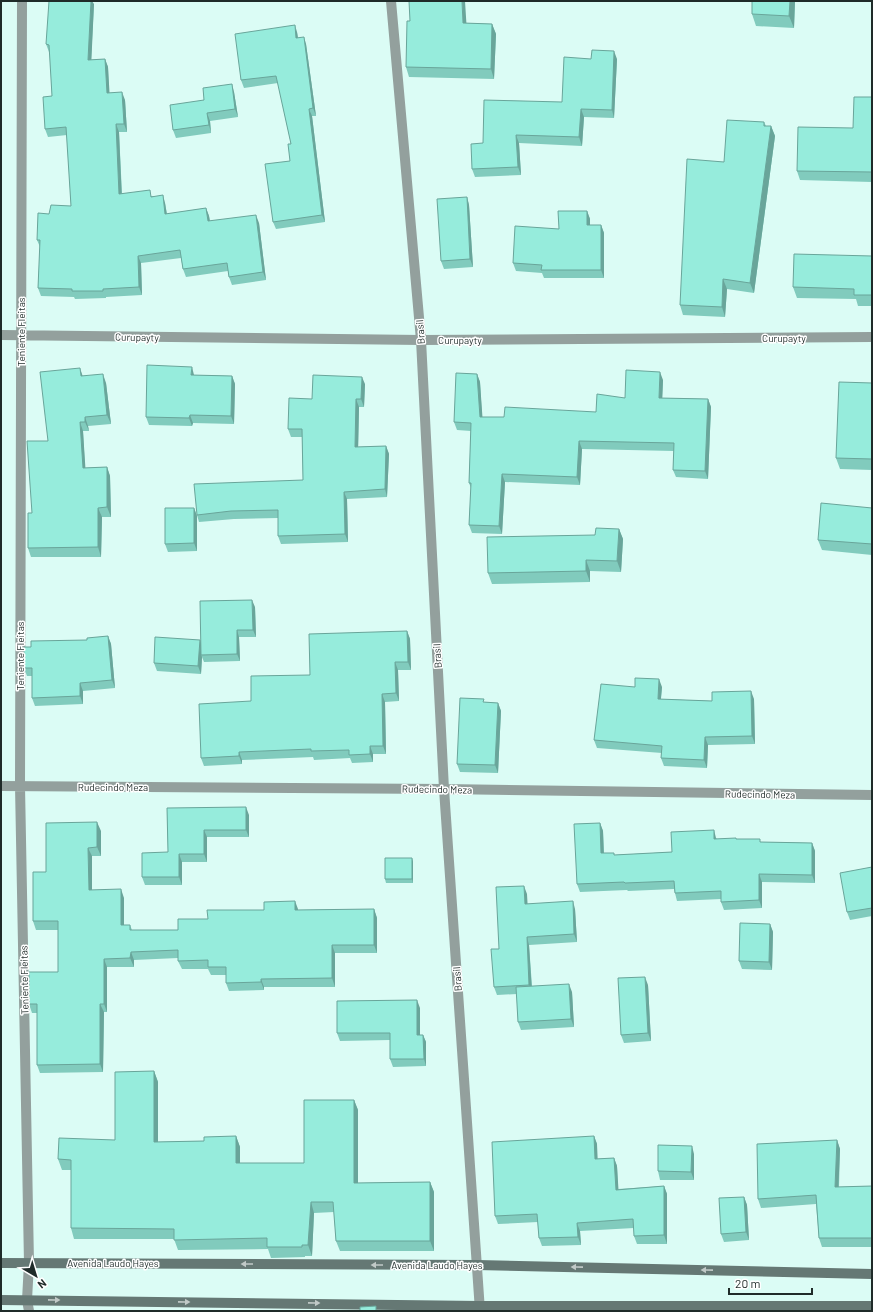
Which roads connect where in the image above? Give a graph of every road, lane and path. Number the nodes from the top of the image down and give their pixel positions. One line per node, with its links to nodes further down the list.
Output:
1 (22, 1): 4 (street, Teniente Fleitas)
2 (391, 1): 6 (street, Brasil)
3 (1, 335): 4 (street, Curupayty)
4 (21, 336): 6 (street, Curupayty); 8 (street, Teniente Fleitas)
5 (872, 337): 6 (street, Curupayty)
6 (421, 340): 9 (street, Brasil)
7 (1, 786): 8 (street, Rudecindo Meza)
8 (20, 786): 9 (street, Rudecindo Meza); 12 (street, Teniente Fleitas)
9 (444, 789): 10 (street, Rudecindo Meza); 13 (street, Brasil)
10 (872, 795)
11 (1, 1263): 12 (street, Avenida Laudo Hayes)
12 (29, 1263): 13 (street, Avenida Laudo Hayes, one-way to 12); 16 (street, Teniente Fleitas)
13 (477, 1265): 14 (street, Avenida Laudo Hayes, one-way to 13); 18 (street, Brasil)
14 (872, 1274)
15 (1, 1300): 16 (street)
16 (28, 1300): 18 (street, one-way to 18); 19 (street, Teniente Fleitas)
17 (872, 1306): 18 (street)
18 (479, 1308)
19 (29, 1311)

